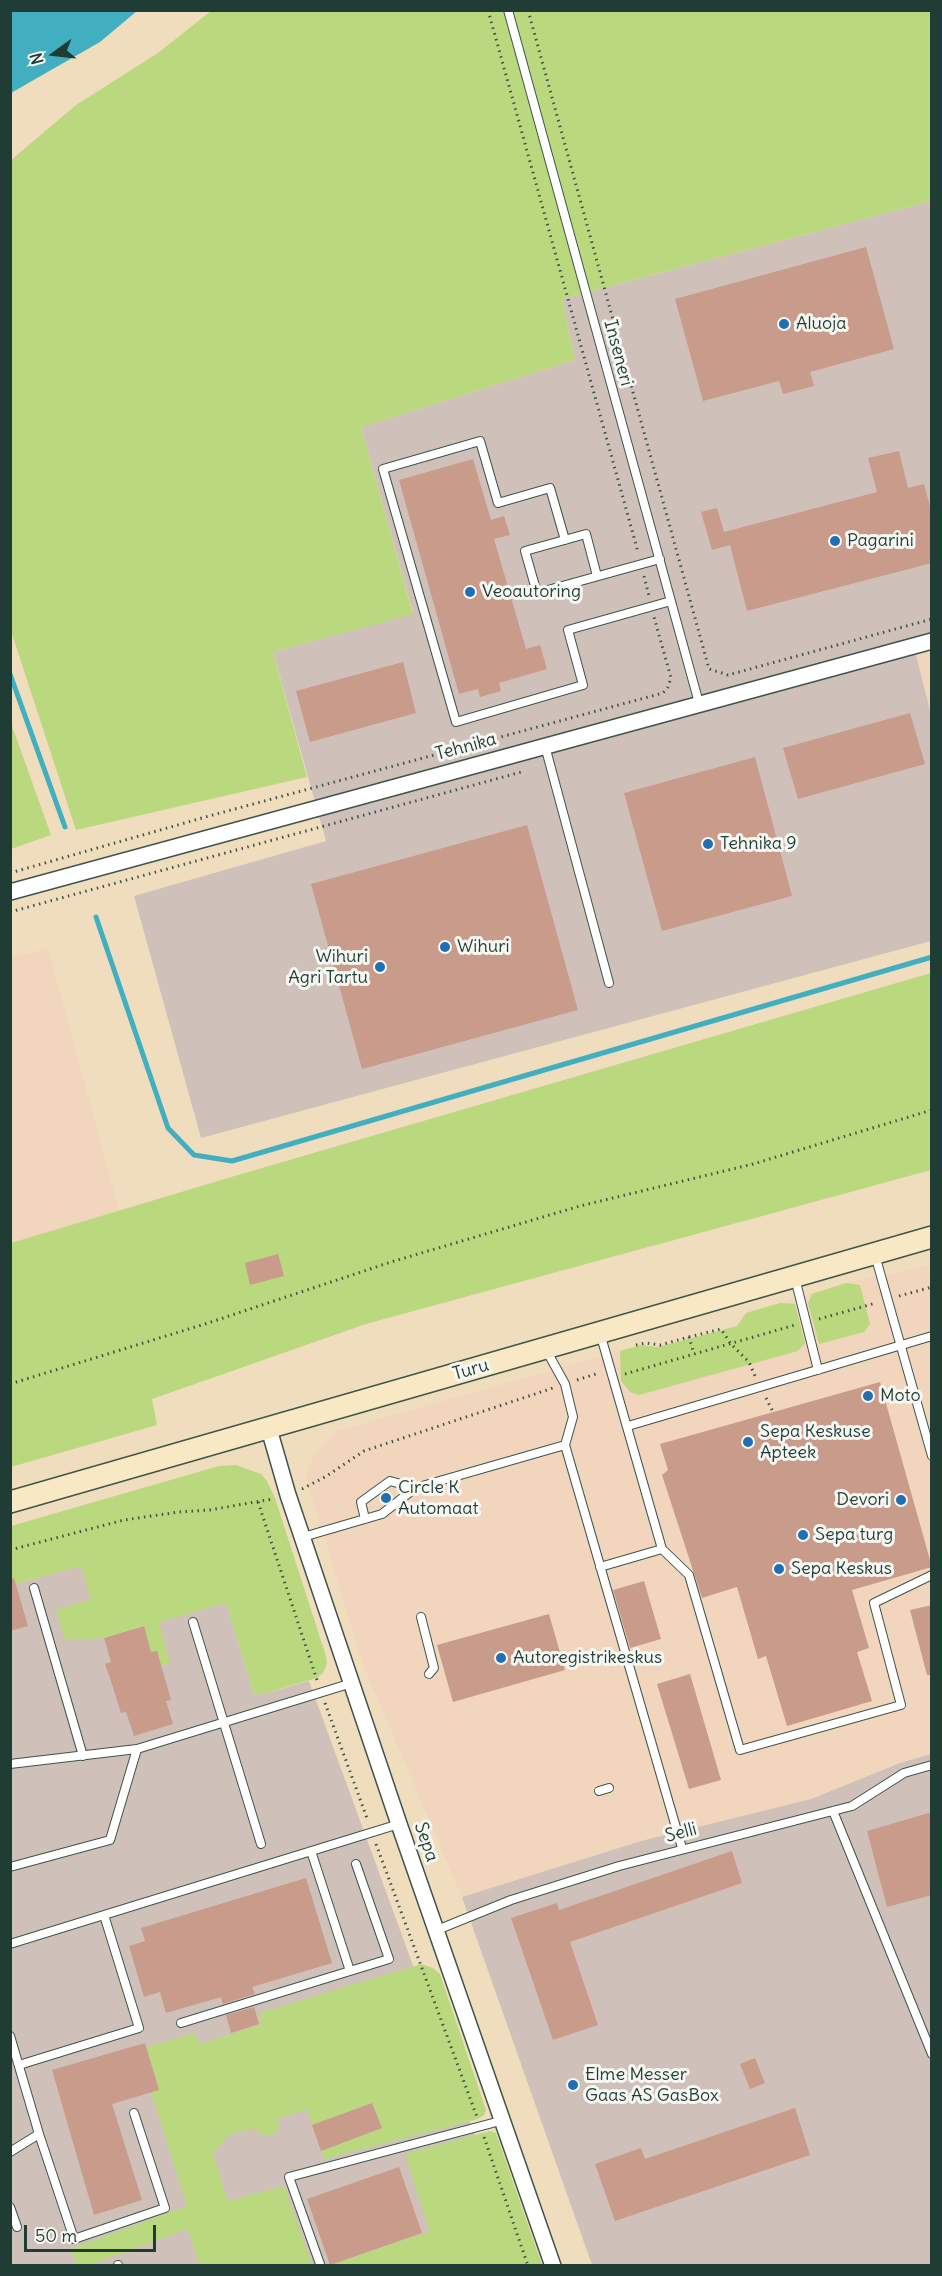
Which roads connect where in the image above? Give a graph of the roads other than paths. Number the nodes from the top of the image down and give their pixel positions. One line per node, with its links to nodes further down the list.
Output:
1 (508, 10): 3 (lane, Inseneri)
2 (565, 540): 4 (lane); 4 (lane); 5 (lane)
3 (660, 559): 4 (lane); 5 (lane, Inseneri)
4 (597, 576)
5 (671, 601): 7 (lane, Inseneri)
6 (932, 641): 7 (street, Tehnika)
7 (699, 703): 8 (street, Tehnika)
8 (545, 746): 9 (street, Tehnika); 10 (lane)
9 (10, 892)
10 (609, 983)
11 (932, 1237): 12 (main road, Turu)
12 (875, 1254): 13 (main road, Turu); 16 (lane)
13 (794, 1277): 14 (main road, Turu); 18 (lane)
14 (600, 1331): 17 (main road, Turu); 19 (lane)
15 (932, 1336): 16 (lane)
16 (900, 1346): 18 (lane); 22 (lane)
17 (545, 1348): 20 (main road, Turu); 21 (lane)
18 (818, 1370): 19 (lane)
19 (628, 1426): 27 (lane)
20 (269, 1429): 24 (main road, Turu); 26 (street, Sepa)
21 (565, 1445): 23 (lane); 28 (lane)
22 (932, 1456)
23 (416, 1488): 25 (lane); 25 (lane)
24 (10, 1502)
25 (365, 1519): 26 (lane)
26 (303, 1537): 34 (street, Sepa)
27 (662, 1549): 28 (lane); 29 (lane)
28 (600, 1567): 45 (lane)
29 (932, 1575)
30 (34, 1588): 37 (lane)
31 (422, 1617): 33 (lane)
32 (194, 1622): 35 (lane)
33 (429, 1674)
34 (352, 1683): 35 (lane); 43 (street, Sepa)
35 (224, 1722): 36 (lane); 44 (lane)
36 (137, 1749): 37 (lane); 48 (lane)
37 (82, 1756): 38 (lane)
38 (10, 1764)
39 (932, 1765): 42 (lane, Selli)
40 (609, 1788): 41 (lane)
41 (599, 1791)
42 (833, 1811): 45 (lane, Selli); 55 (lane)
43 (399, 1824): 46 (lane); 50 (street, Sepa)
44 (261, 1845)
45 (682, 1848): 50 (lane, Selli)
46 (311, 1851): 49 (lane); 52 (lane)
47 (356, 1864): 52 (lane)
48 (10, 1867)
49 (104, 1915): 51 (lane); 56 (lane)
50 (436, 1930): 58 (street, Sepa)
51 (10, 1944)
52 (350, 1971): 53 (lane)
53 (181, 2023)
54 (11, 2040): 56 (lane)
55 (932, 2054)
56 (19, 2065): 59 (lane)
57 (134, 2113): 59 (lane)
58 (504, 2120): 63 (lane); 64 (street, Sepa)
59 (39, 2134): 60 (lane)
60 (10, 2152)
61 (10, 2207): 62 (lane)
62 (17, 2228)
63 (320, 2264)
64 (553, 2265)

